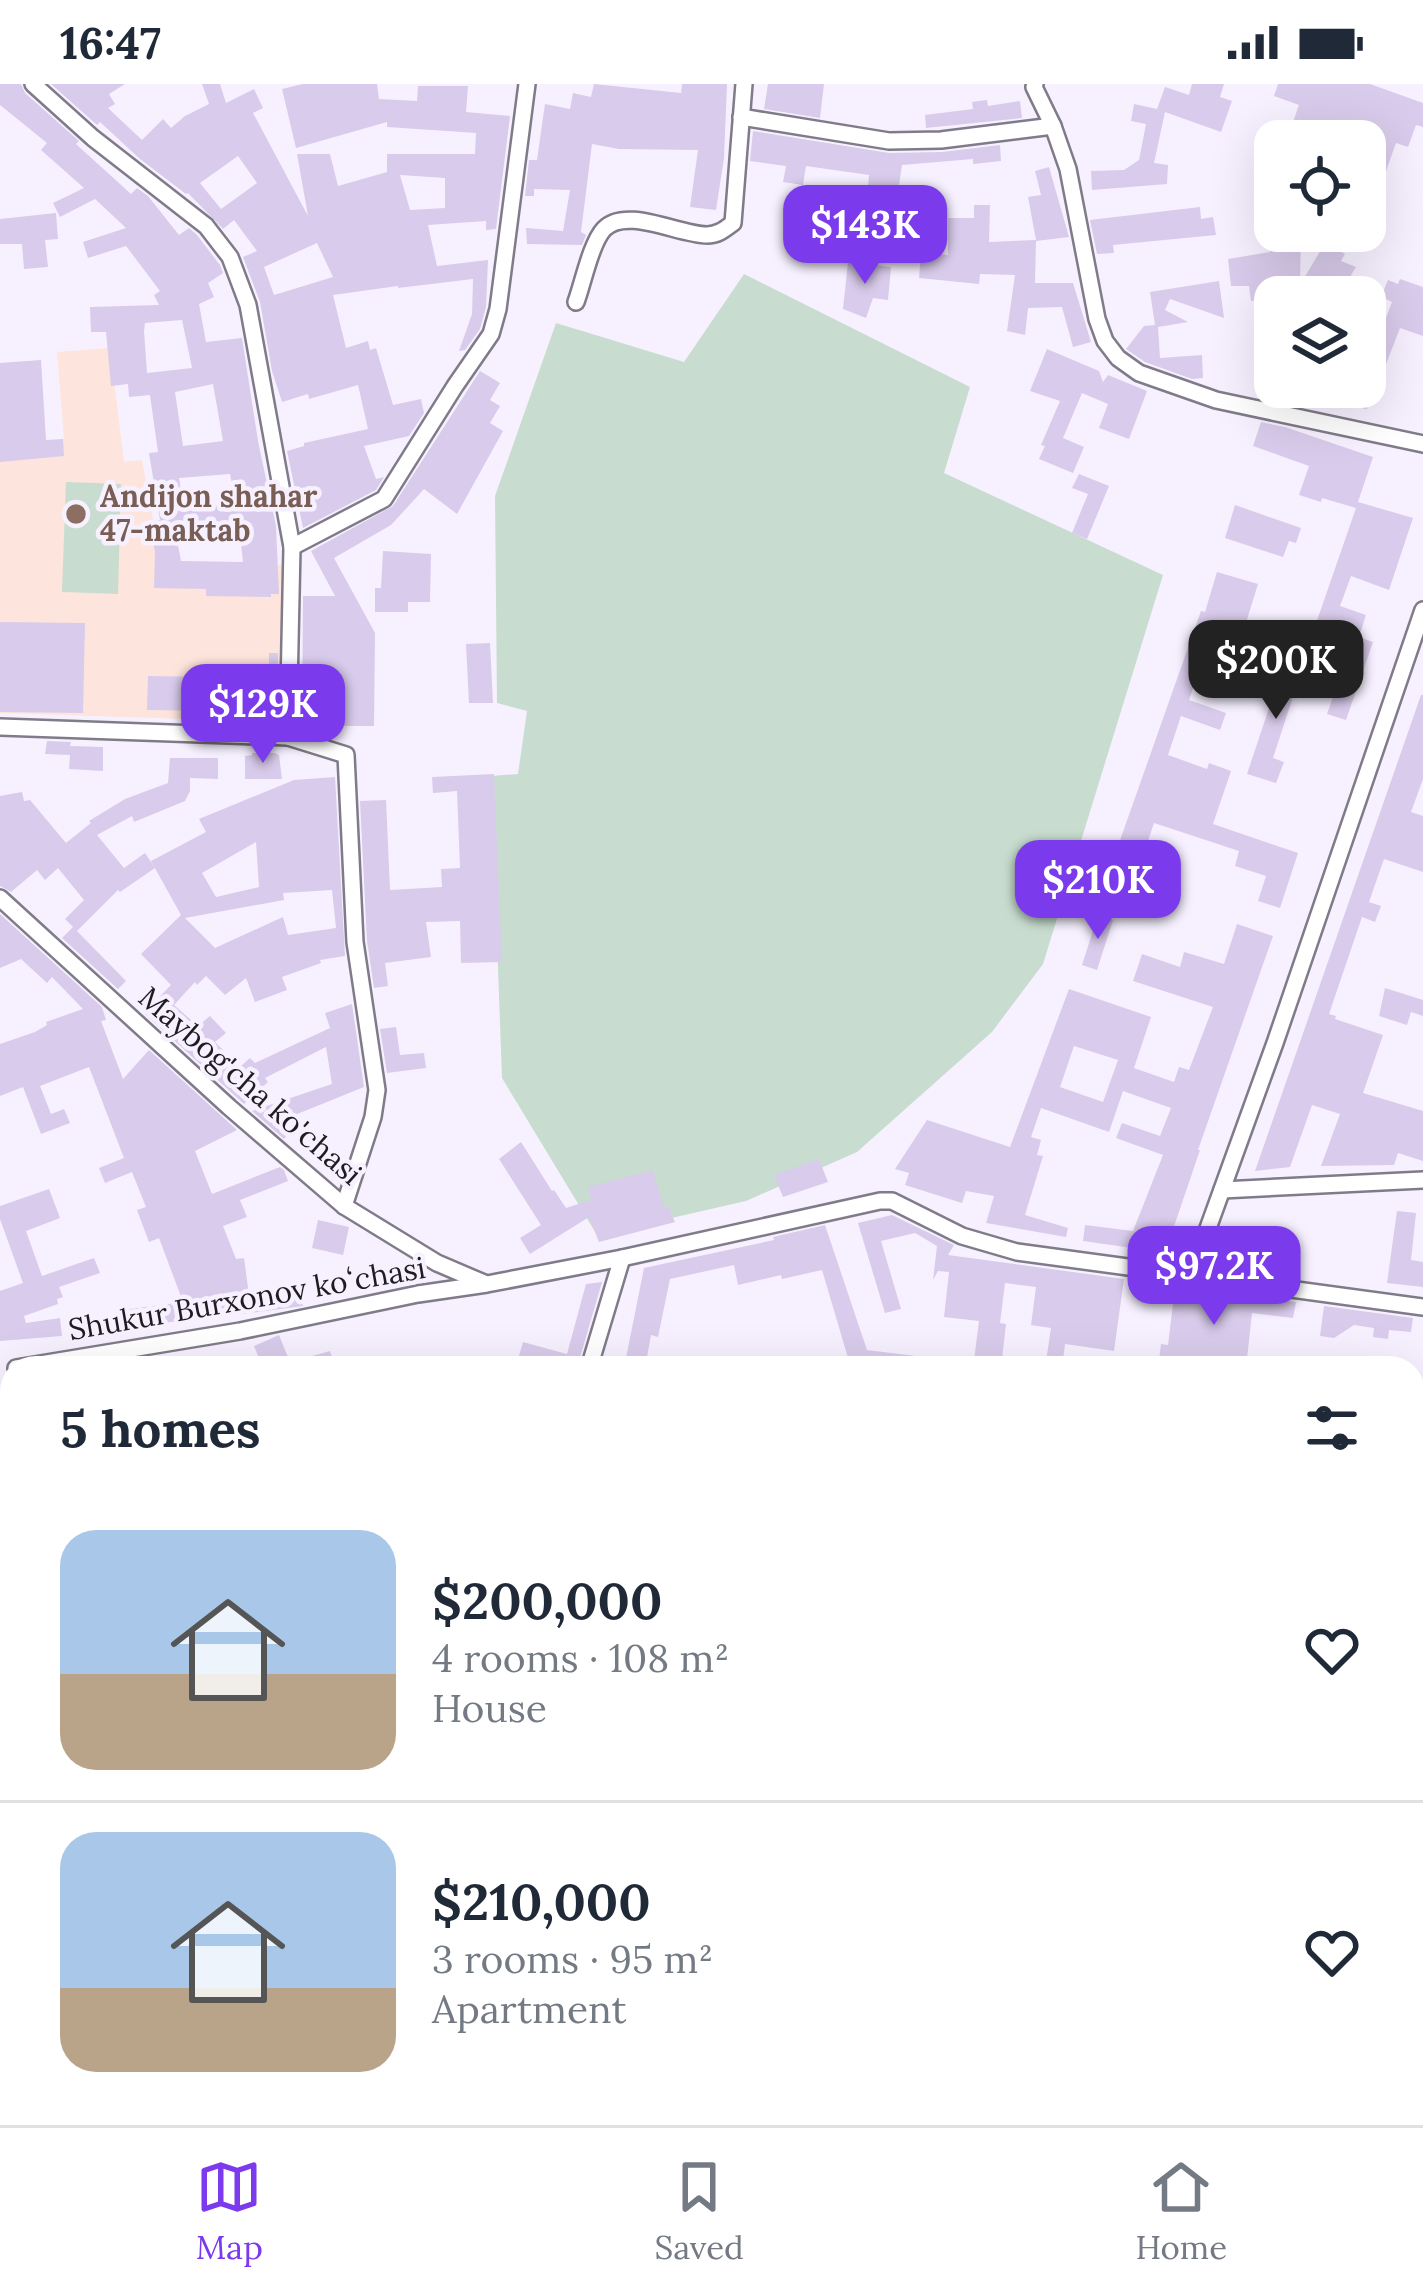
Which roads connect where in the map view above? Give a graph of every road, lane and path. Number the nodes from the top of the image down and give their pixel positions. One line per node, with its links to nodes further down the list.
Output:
1 (33, 84): 9 (street)
2 (527, 84): 9 (street)
3 (744, 84): 5 (street)
4 (1034, 85): 6 (street)
5 (741, 117): 6 (street); 7 (street)
6 (1053, 126): 8 (street)
7 (576, 302)
8 (1423, 444)
9 (292, 547): 12 (street)
10 (1423, 610): 15 (street)
11 (0, 727): 12 (street)
12 (288, 737): 16 (street)
13 (0, 898): 16 (street, Maybog'cha ko'chasi)
14 (1423, 1180): 15 (street)
15 (1222, 1190): 18 (street)
16 (344, 1206): 19 (street, Maybog'cha ko'chasi)
17 (622, 1258): 18 (street, Shukur Burxonov koʻchasi); 19 (street, Shukur Burxonov koʻchasi); 22 (street)
18 (1190, 1278): 20 (street, Shukur Burxonov koʻchasi)
19 (487, 1284): 21 (street, Shukur Burxonov koʻchasi)
20 (1423, 1307)
21 (87, 1356)
22 (593, 1356)

